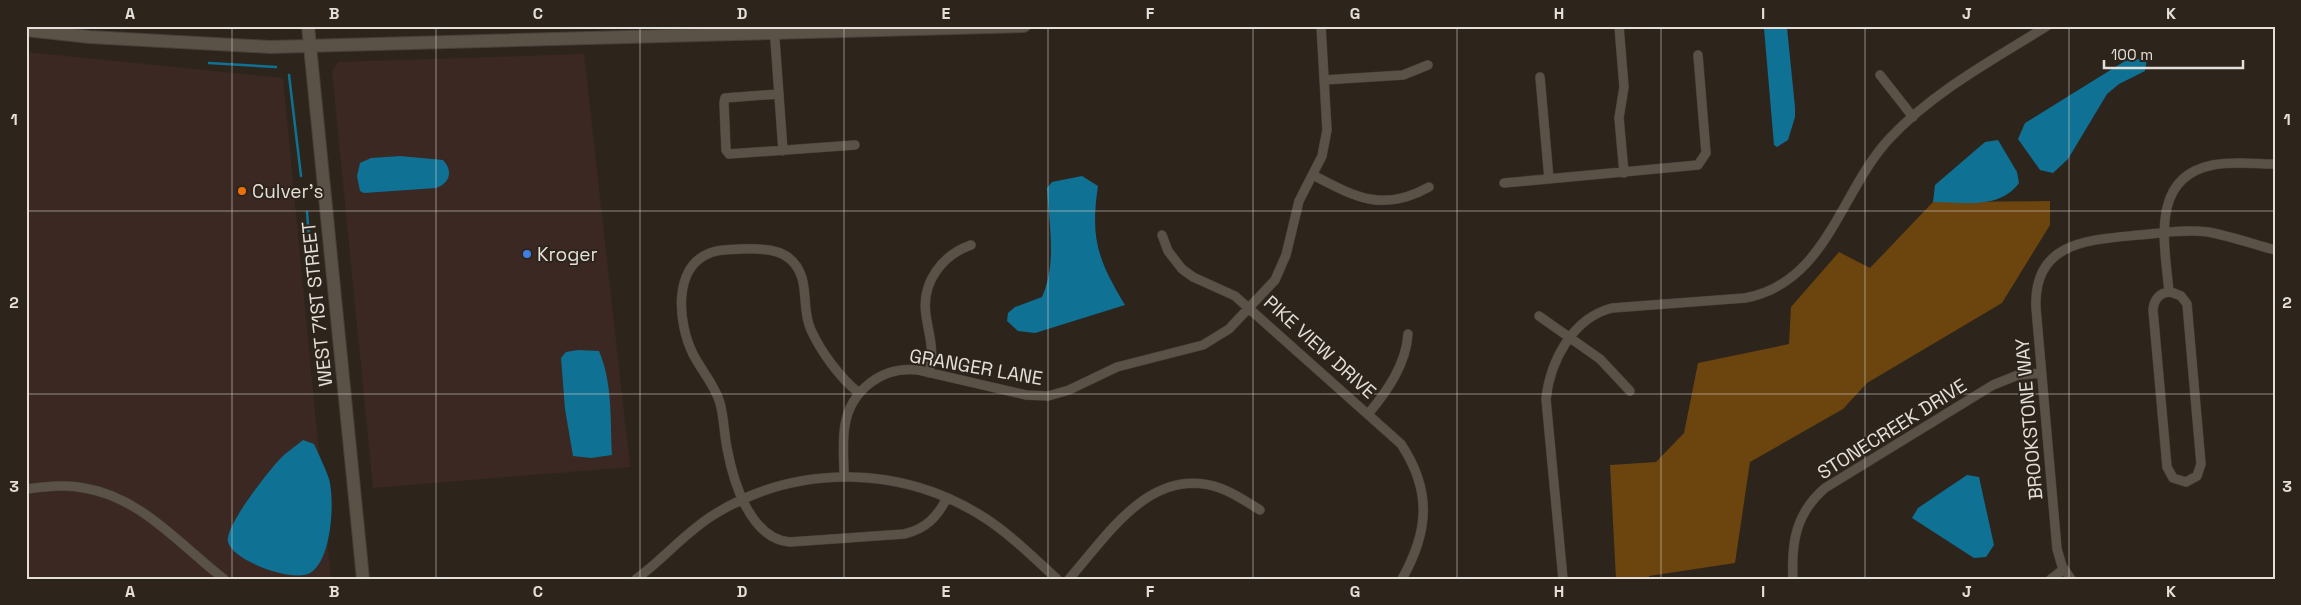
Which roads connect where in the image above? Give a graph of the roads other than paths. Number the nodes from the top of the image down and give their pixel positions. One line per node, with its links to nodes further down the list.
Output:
1 (308, 26): 8 (main road, WEST 71ST STREET)
2 (1024, 26): 7 (main road)
3 (1321, 26): 13 (street, PIKE VIEW DRIVE)
4 (1618, 26): 19 (street)
5 (2047, 26): 15 (street)
6 (26, 30): 8 (main road)
7 (775, 30): 8 (main road); 14 (street)
8 (310, 47): 45 (main road, WEST 71ST STREET)
9 (1698, 55): 19 (street)
10 (1428, 65): 13 (street)
11 (1880, 75): 15 (street)
12 (1540, 77): 21 (street)
13 (1324, 80): 20 (street, PIKE VIEW DRIVE)
14 (779, 94): 17 (street); 17 (street)
15 (1914, 117): 32 (street)
16 (855, 145): 17 (street)
17 (782, 151)
18 (2275, 164): 24 (street)
19 (1624, 173): 21 (street)
20 (1313, 175): 23 (street); 29 (street, PIKE VIEW DRIVE)
21 (1549, 179): 22 (street)
22 (1504, 183)
23 (1429, 187)
24 (2164, 233): 27 (street); 28 (street); 34 (street, BROOKSTONE WAY)
25 (1162, 235): 29 (street)
26 (971, 245): 33 (street)
27 (2275, 250)
28 (2168, 292): 28 (street)
29 (1248, 307): 33 (street, GRANGER LANE); 37 (street, PIKE VIEW DRIVE)
30 (1538, 316): 32 (street)
31 (1408, 334): 37 (street)
32 (1571, 337): 35 (street); 50 (street)
33 (929, 372): 36 (street, GRANGER LANE)
34 (2041, 373): 43 (street, BROOKSTONE WAY); 51 (street, STONECREEK DRIVE)
35 (1630, 391)
36 (859, 393): 38 (street, GRANGER LANE); 41 (street)
37 (1369, 413): 49 (street, PIKE VIEW DRIVE)
38 (844, 476): 40 (street); 41 (street)
39 (26, 489): 44 (street)
40 (947, 498): 41 (street); 47 (street)
41 (744, 499): 46 (street)
42 (1260, 510): 48 (street)
43 (2064, 569): 52 (street); 53 (street, BROOKSTONE WAY)
44 (224, 579)
45 (362, 579)
46 (636, 579)
47 (1057, 579)
48 (1069, 579)
49 (1402, 579)
50 (1563, 579)
51 (1793, 579)
52 (2051, 579)
53 (2071, 579)

